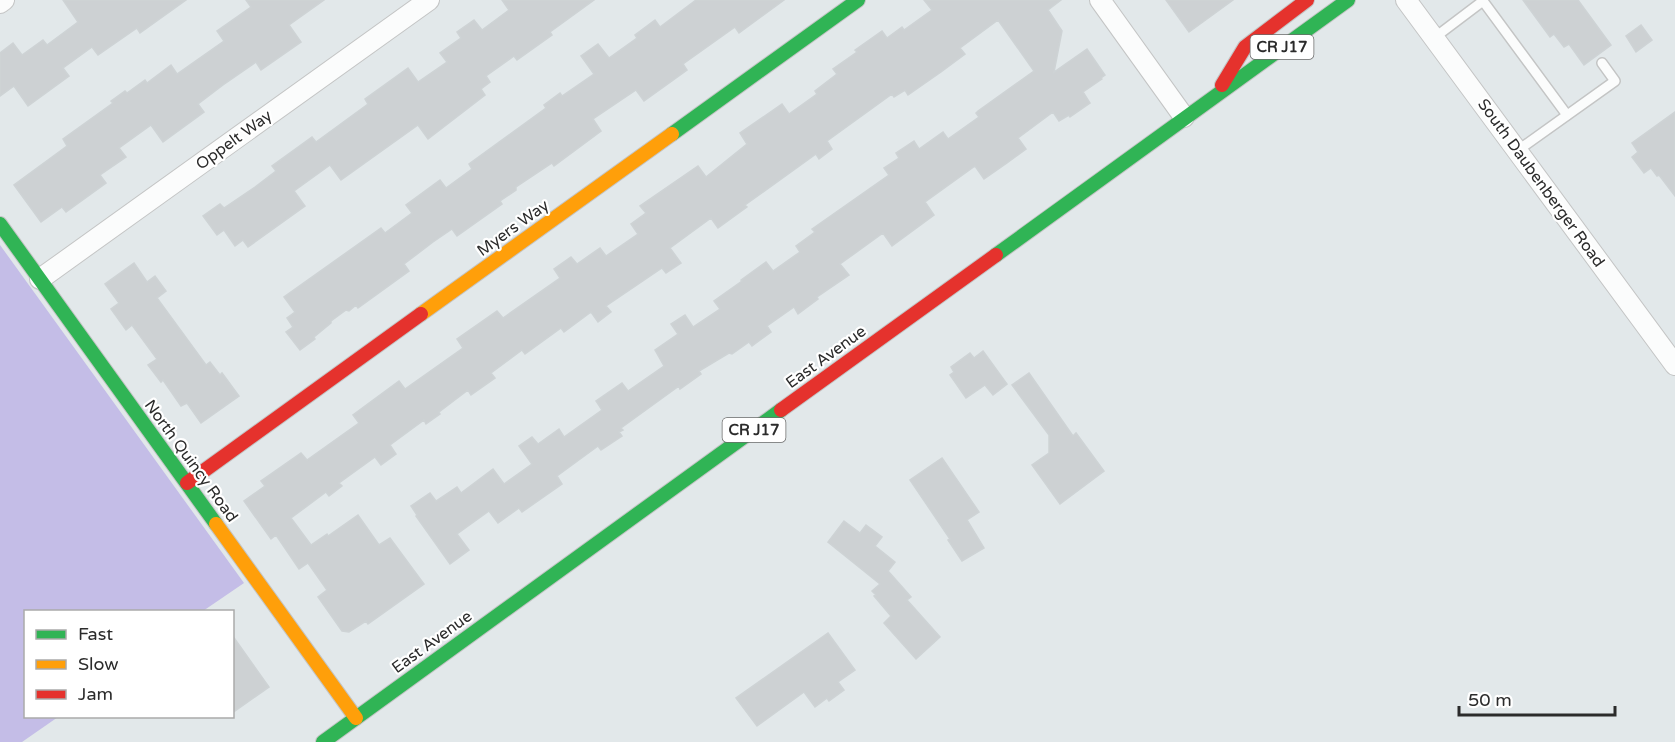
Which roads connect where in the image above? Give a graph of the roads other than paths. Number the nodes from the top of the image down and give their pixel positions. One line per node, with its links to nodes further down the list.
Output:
1 (4, 0): 8 (street)
2 (429, 0): 16 (street, Oppelt Way)
3 (858, 0): 18 (street, Myers Way)
4 (1100, 0): 13 (street)
5 (1307, 0): 11 (street)
6 (1348, 0): 11 (street, East Avenue / CR J17)
7 (1406, 0): 9 (street, South Daubenberger Road)
8 (0, 3)
9 (1434, 38): 12 (lane); 14 (street, South Daubenberger Road)
10 (1602, 63): 12 (lane)
11 (1216, 95): 13 (street, East Avenue / CR J17)
12 (1567, 115): 14 (lane)
13 (1185, 117): 19 (street, East Avenue / CR J17)
14 (1517, 151): 17 (street, South Daubenberger Road)
15 (0, 224): 16 (street, North Quincy Road)
16 (40, 279): 18 (street, North Quincy Road)
17 (1675, 365)
18 (187, 483): 19 (street, North Quincy Road)
19 (356, 718): 20 (street, East Avenue / CR J17)
20 (323, 742)

